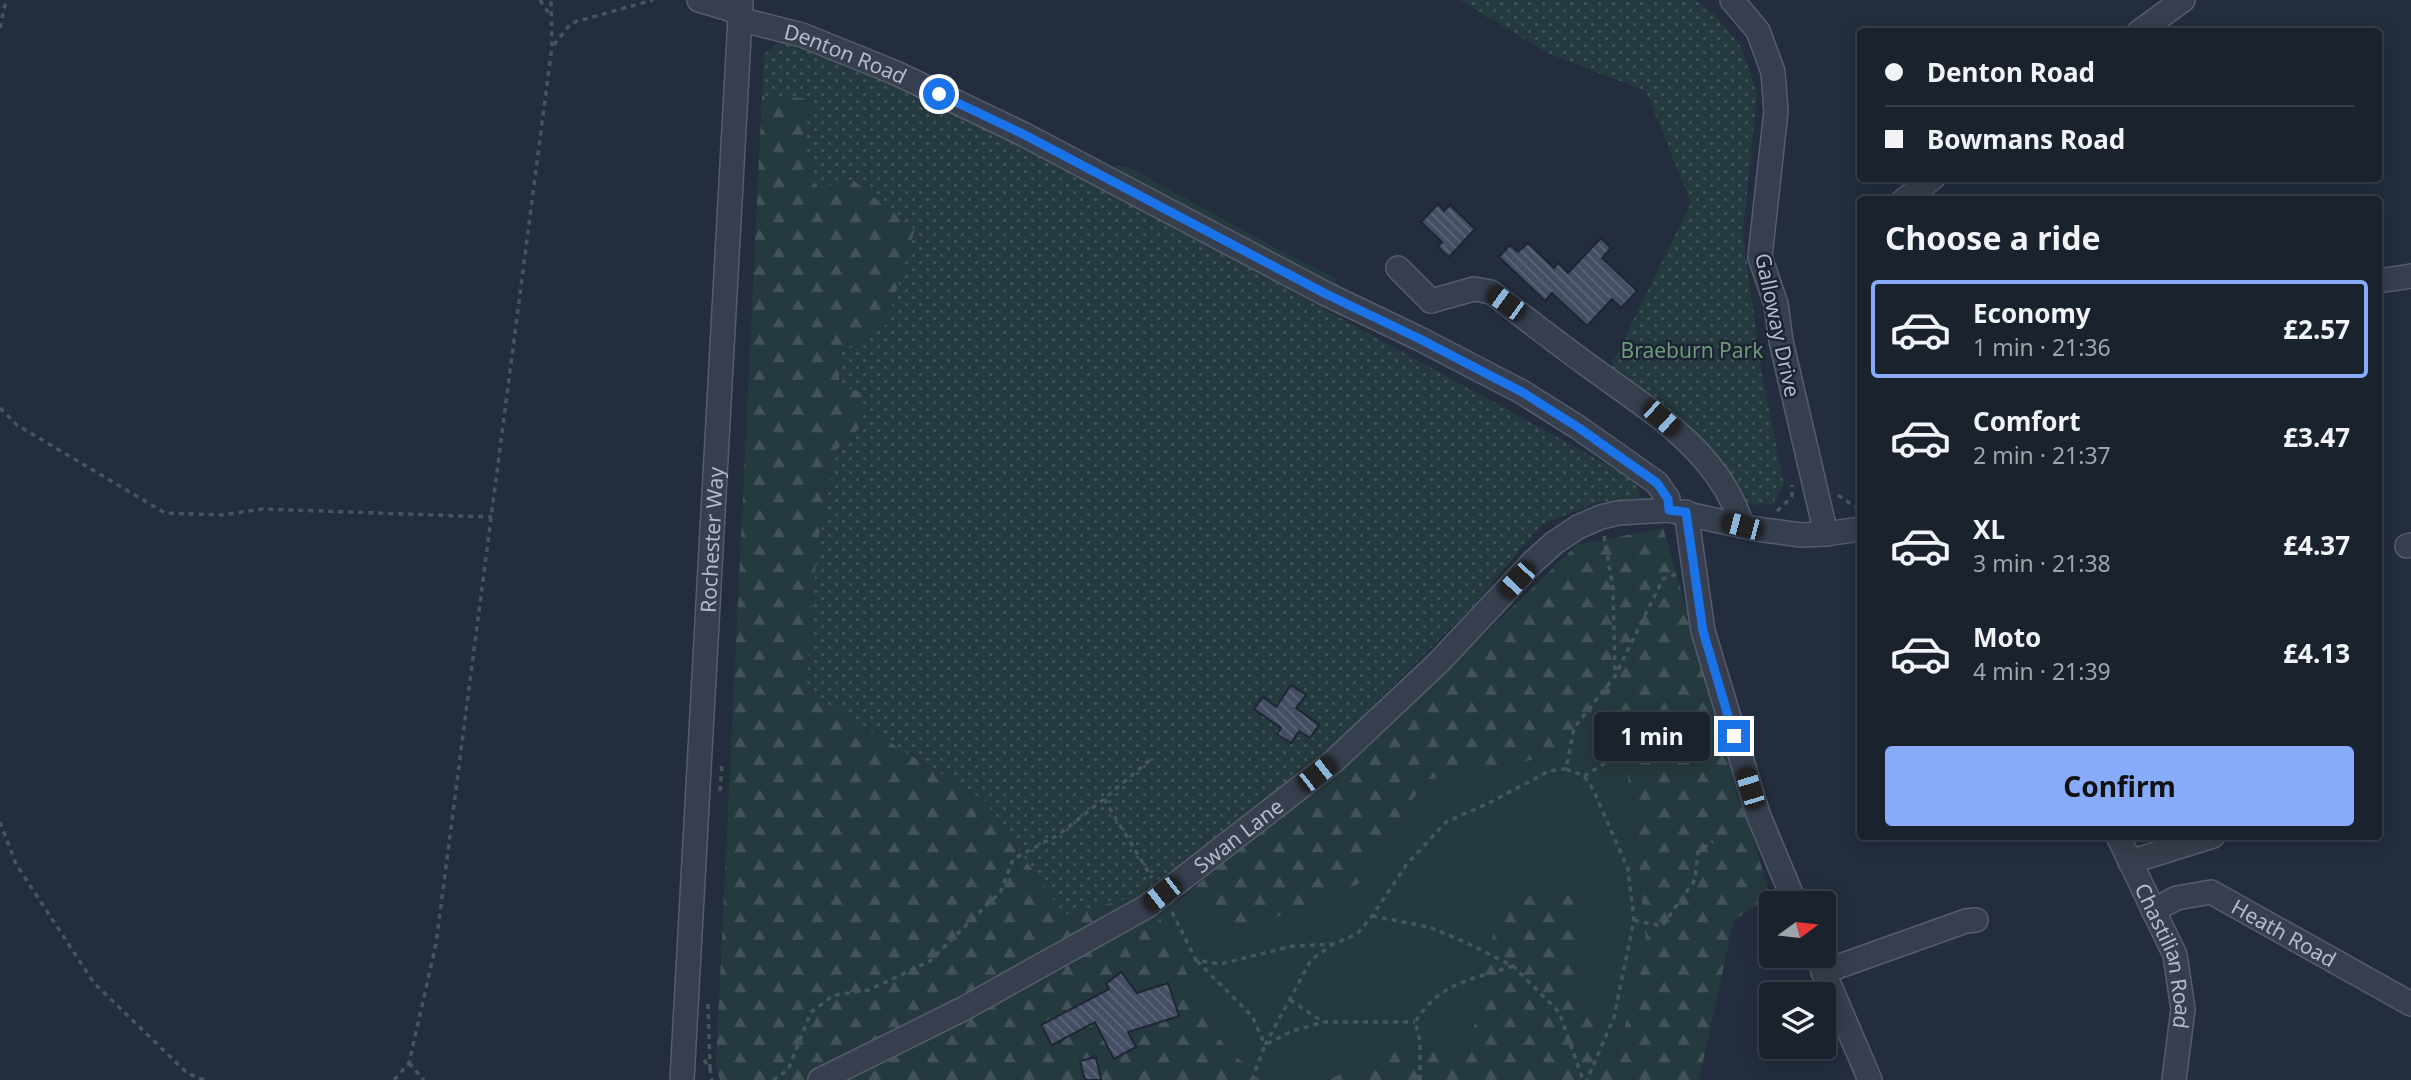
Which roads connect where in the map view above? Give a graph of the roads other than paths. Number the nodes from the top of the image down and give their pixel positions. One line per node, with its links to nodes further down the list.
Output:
1 (699, 0): 4 (street, Denton Road)
2 (1732, 0): 16 (street, Galloway Drive)
3 (2183, 0): 5 (street)
4 (740, 10): 12 (street, Denton Road); 26 (street, Rochester Way)
5 (2144, 28)
6 (1928, 182): 7 (street)
7 (1909, 196)
8 (1398, 268): 11 (street)
9 (2411, 276): 10 (street)
10 (2382, 280)
11 (1431, 301): 12 (street); 14 (street)
12 (1418, 338): 13 (street, Denton Road)
13 (1678, 511): 14 (street, Swan Lane); 20 (street, Denton Road); 27 (street, Swan Lane)
14 (1742, 526): 16 (street, Swan Lane)
15 (1857, 529): 16 (street, Swan Lane)
16 (1825, 534)
17 (2120, 840): 19 (street, Chastilian Road)
18 (2200, 840): 19 (street)
19 (2130, 862): 21 (street, Chastilian Road)
20 (1790, 891)
21 (2153, 910): 25 (street, Heath Road); 29 (street, Chastilian Road)
22 (1976, 920): 23 (street)
23 (1836, 959)
24 (1822, 968): 28 (street)
25 (2411, 1004)
26 (682, 1080)
27 (820, 1080)
28 (1870, 1080)
29 (2174, 1080)

